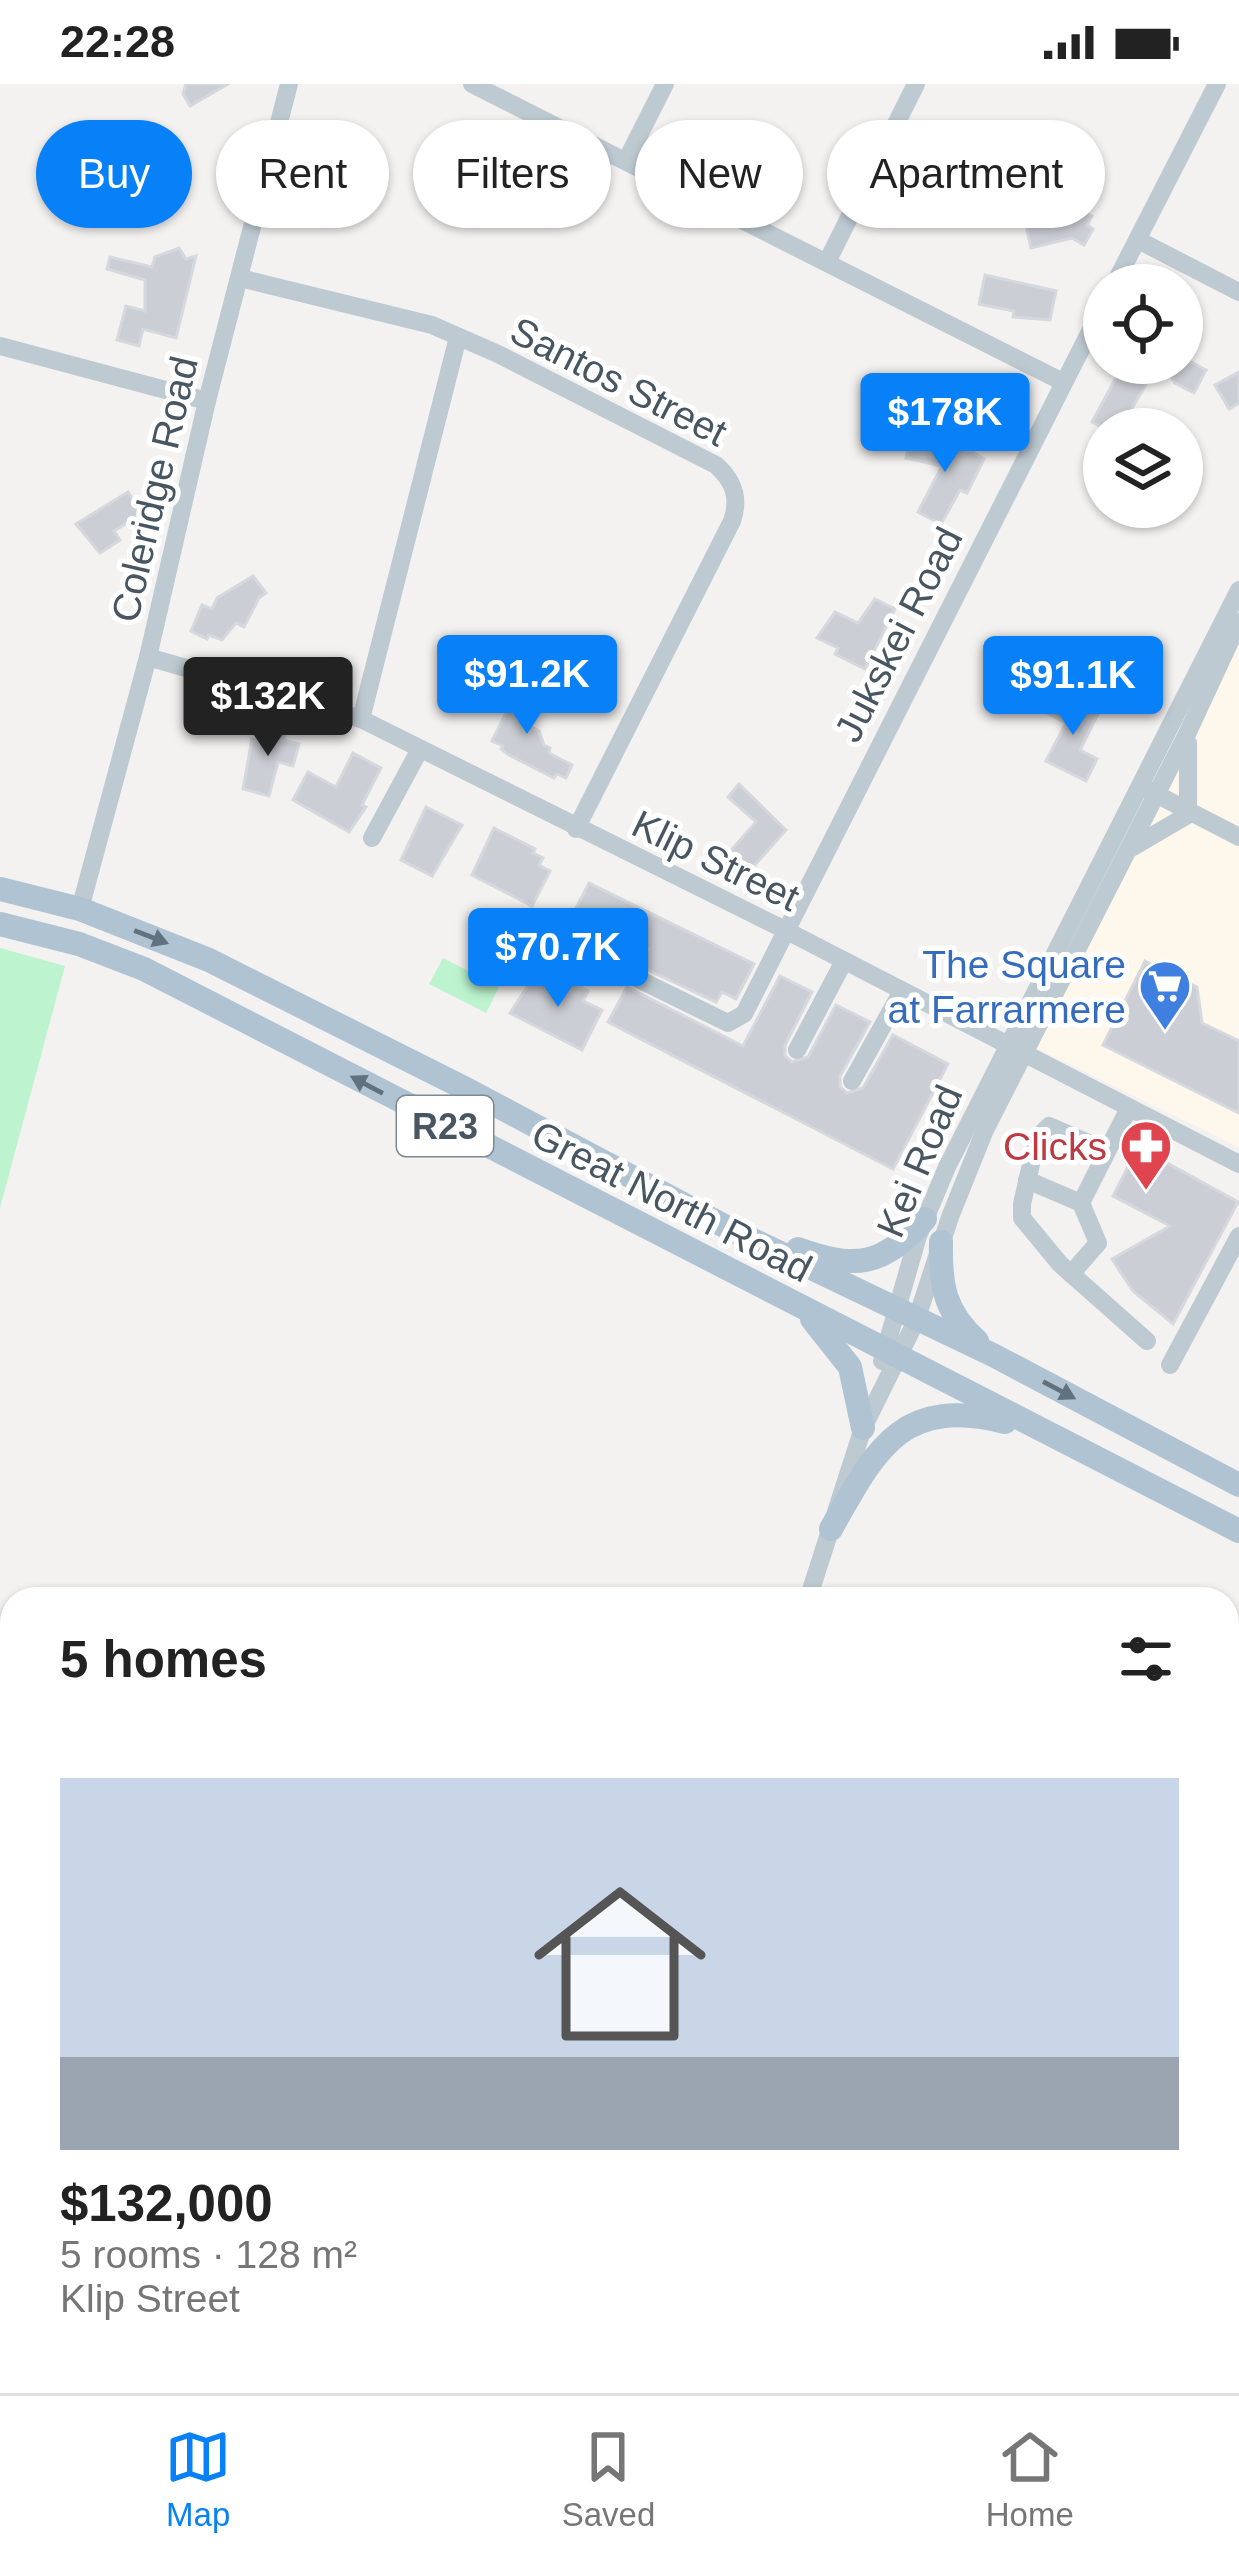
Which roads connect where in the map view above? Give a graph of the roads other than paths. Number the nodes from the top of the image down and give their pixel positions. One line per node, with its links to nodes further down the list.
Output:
1 (289, 84): 10 (street, Coleridge Road)
2 (472, 84): 6 (street)
3 (664, 84): 6 (street)
4 (916, 84): 8 (street)
5 (1216, 84): 7 (street)
6 (626, 161): 8 (street)
7 (1138, 240): 9 (street); 11 (street)
8 (828, 260): 15 (street)
9 (1125, 264)
10 (240, 278): 12 (street, Santos Street); 16 (street, Coleridge Road)
11 (1239, 292)
12 (458, 337): 20 (street); 25 (street, Santos Street)
13 (1083, 344): 15 (street, Jukskei Road)
14 (0, 346): 16 (street)
15 (1063, 382): 32 (street, Jukskei Road)
16 (207, 401): 19 (street, Coleridge Road)
17 (1239, 590): 23 (street, Kei Road)
18 (1239, 622): 21 (street, Kei Road)
19 (148, 657): 20 (street, Klip Street); 30 (street, Coleridge Road)
20 (361, 718): 22 (street, Klip Street)
21 (1188, 732): 23 (street, Kei Road); 24 (street)
22 (420, 749): 25 (street, Klip Street); 27 (street)
23 (1148, 790): 24 (street); 28 (street, Kei Road); 37 (street, Kei Road)
24 (1190, 813): 26 (street); 28 (street)
25 (576, 829): 32 (street, Klip Street)
26 (1239, 837)
27 (372, 838)
28 (1128, 851): 37 (street, Kei Road)
29 (0, 889): 30 (main road, Great North Road / R23)
30 (80, 909): 45 (main road, Great North Road / R23, one-way to 45)
31 (0, 924): 49 (main road, Great North Road / R23, one-way to 31)
32 (785, 930): 33 (street, Klip Street); 34 (street, Jukskei Road)
33 (844, 961): 35 (street, Klip Street); 36 (street)
34 (638, 979)
35 (902, 991): 37 (street, Klip Street); 38 (street)
36 (797, 1050)
37 (1015, 1050): 39 (street, Klip Street); 44 (street, Kei Road); 47 (street, Kei Road)
38 (852, 1081)
39 (1129, 1108): 40 (street); 41 (street, Klip Street)
40 (1107, 1151): 42 (street); 43 (street)
41 (1239, 1164)
42 (1027, 1180): 43 (street); 48 (street)
43 (1082, 1203): 48 (street)
44 (925, 1219): 45 (main road); 50 (street, Kei Road)
45 (732, 1230): 50 (main road, Great North Road / R23)
46 (1239, 1236): 54 (street)
47 (941, 1242): 50 (street, Kei Road); 53 (main road)
48 (1071, 1274): 51 (street)
49 (803, 1308): 52 (main road, Great North Road / R23); 55 (main road)
50 (907, 1317): 52 (street); 53 (main road, Great North Road / R23)
51 (1147, 1341)
52 (892, 1352): 55 (street); 56 (main road, Great North Road / R23)
53 (993, 1355): 57 (main road, Great North Road / R23, one-way to 57)
54 (1170, 1365)
55 (862, 1428): 58 (street)
56 (1042, 1432): 58 (main road); 59 (main road, Great North Road / R23)
57 (1239, 1485)
58 (831, 1529): 60 (street)
59 (1239, 1531)
60 (812, 1587)

